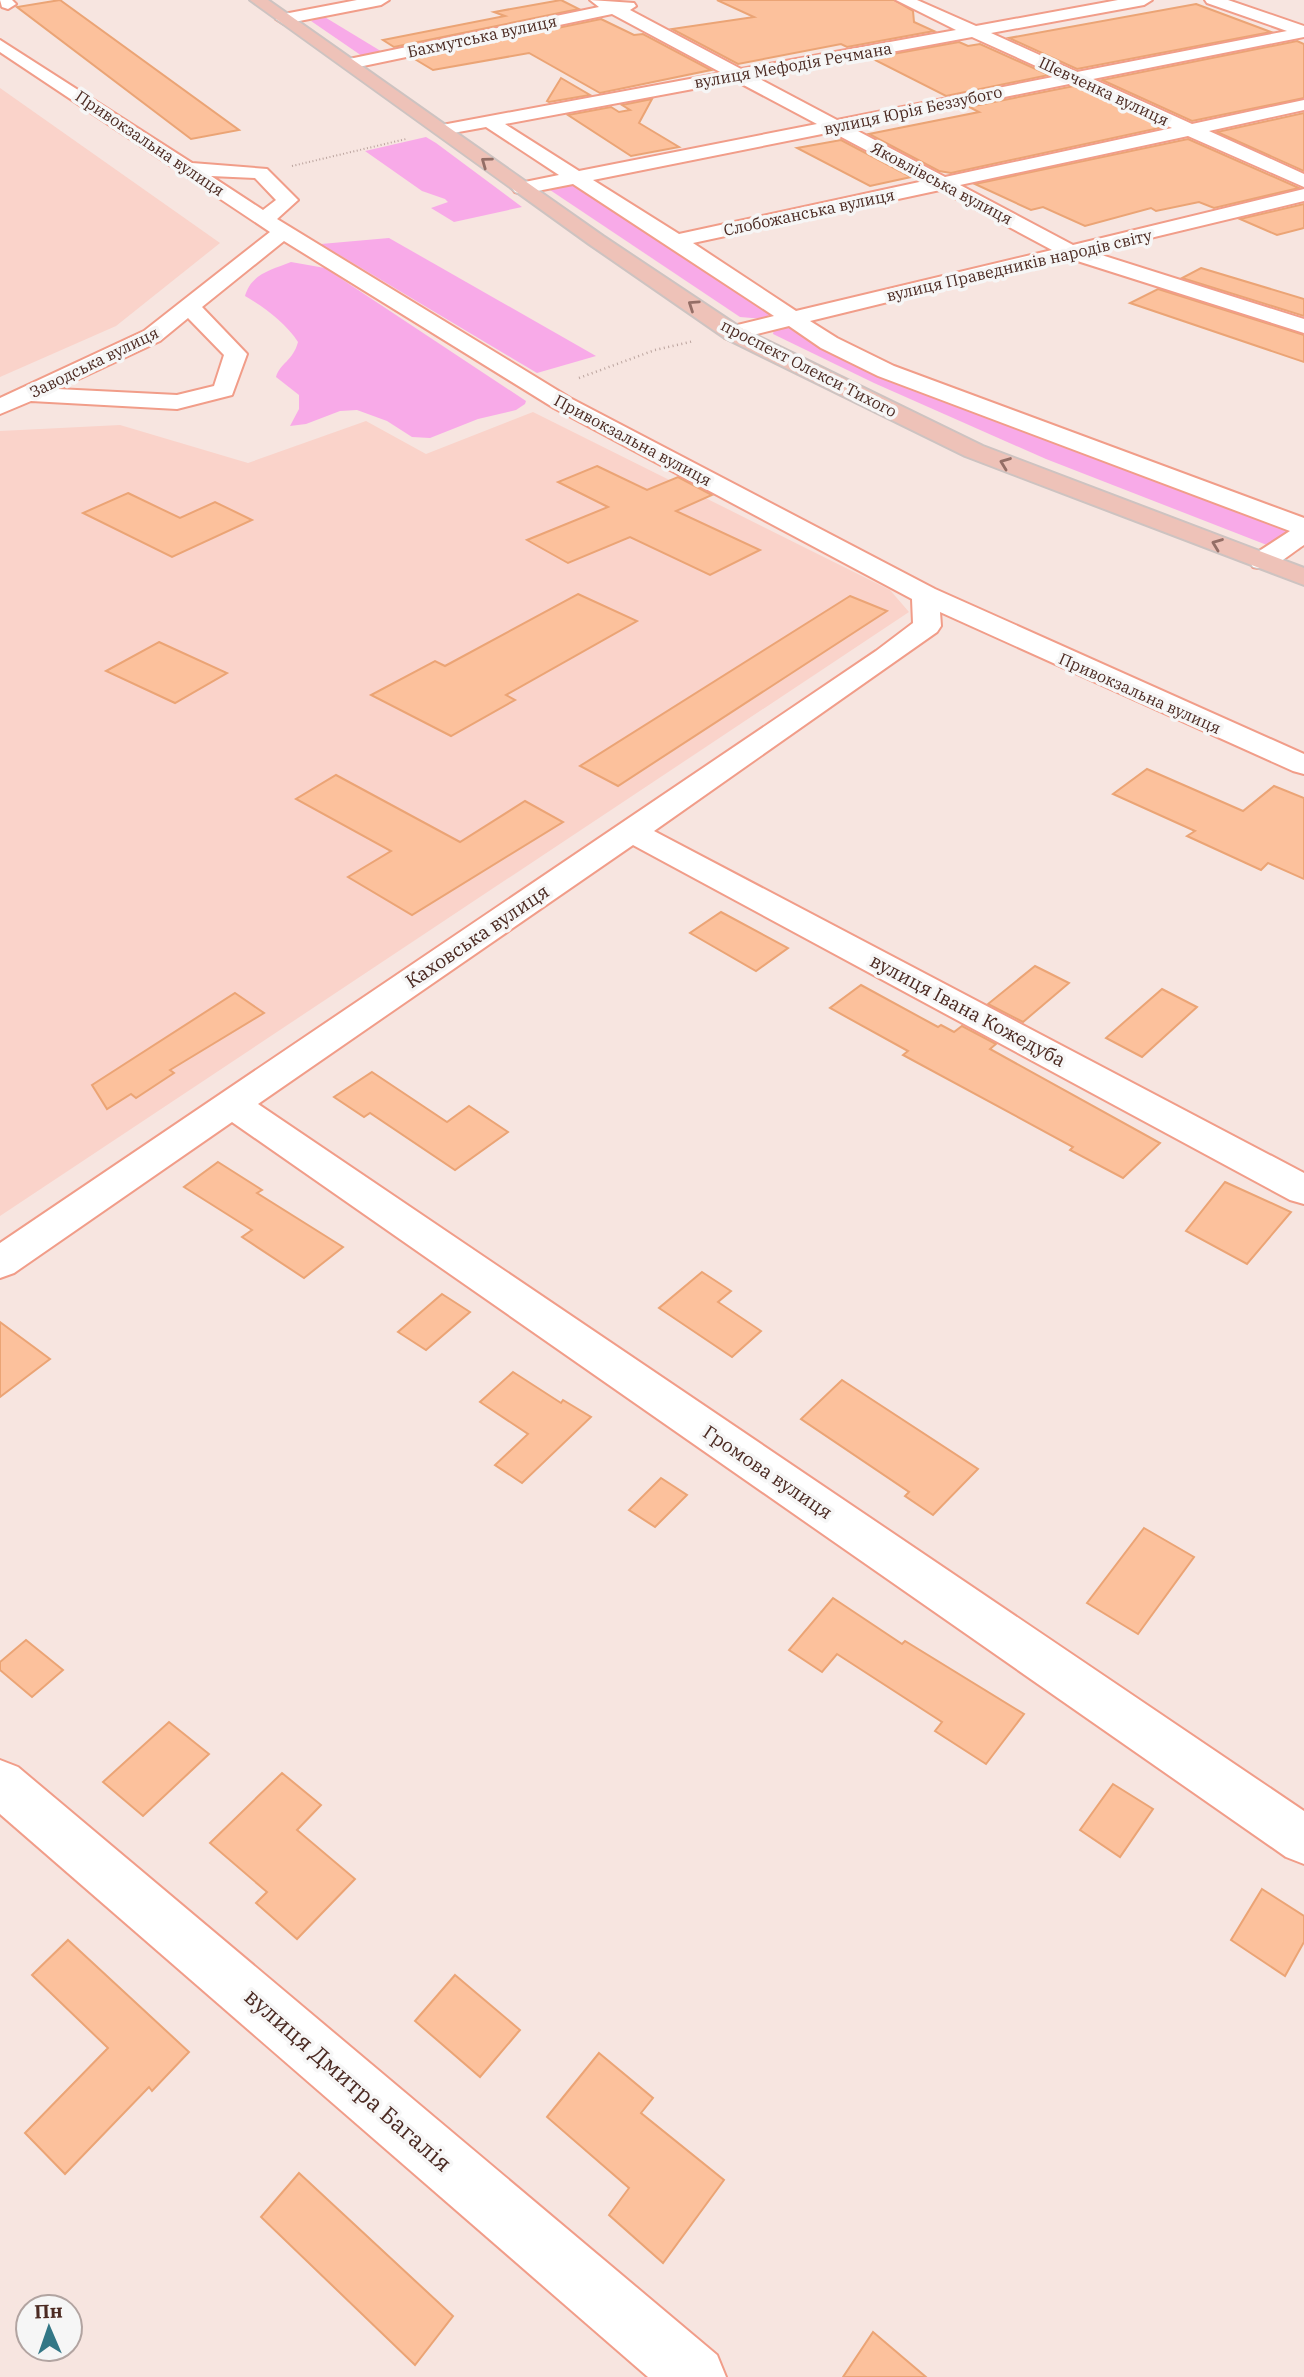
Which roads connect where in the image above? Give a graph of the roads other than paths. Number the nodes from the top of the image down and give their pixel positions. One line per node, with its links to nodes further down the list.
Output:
1 (258, 0): 10 (main road, проспект Олекси Тихого)
2 (381, 0): 7 (street)
3 (904, 0): 12 (street, Шевченка вулиця)
4 (1144, 0): 12 (street, вулиця Мефодія Речмана)
5 (1213, 0): 13 (street)
6 (642, 3): 8 (street, Бахмутська вулиця)
7 (339, 4): 9 (street)
8 (606, 4): 16 (street, Бахмутська вулиця); 18 (street, Яковлівська вулиця)
9 (320, 12): 10 (street); 11 (street)
10 (284, 19): 17 (main road, проспект Олекси Тихого)
11 (343, 26)
12 (977, 32): 18 (street, вулиця Мефодія Речмана); 19 (street, Шевченка вулиця)
13 (1304, 32): 19 (street, вулиця Юрія Беззубого)
14 (367, 41): 16 (street)
15 (0, 46): 25 (street, Привокзальна вулиця)
16 (391, 55): 17 (street, Бахмутська вулиця)
17 (349, 64): 24 (main road, проспект Олекси Тихого)
18 (738, 75): 21 (street, вулиця Мефодія Речмана); 22 (street, Яковлівська вулиця)
19 (1070, 77): 22 (street, вулиця Юрія Беззубого); 23 (street, Шевченка вулиця)
20 (1304, 106): 23 (street, Слобожанська вулиця)
21 (490, 122): 24 (street, вулиця Мефодія Речмана); 26 (street)
22 (833, 127): 26 (street, вулиця Юрія Беззубого); 28 (street, Яковлівська вулиця)
23 (1190, 130): 27 (street, Шевченка вулиця); 28 (street, Слобожанська вулиця)
24 (442, 131): 29 (main road, проспект Олекси Тихого, one-way to 24)
25 (189, 169): 31 (street, Привокзальна вулиця); 31 (street, Заводська вулиця)
26 (577, 178): 29 (street, вулиця Юрія Беззубого); 32 (street)
27 (1304, 181)
28 (944, 183): 32 (street, Слобожанська вулиця); 33 (street, Яковлівська вулиця)
29 (522, 188): 37 (main road, проспект Олекси Тихого, one-way to 29)
30 (1304, 195): 33 (street, вулиця Праведників народів світу)
31 (274, 226): 34 (street, Заводська вулиця); 44 (street, Привокзальна вулиця)
32 (676, 241): 35 (street)
33 (1073, 253): 35 (street, вулиця Праведників народів світу); 36 (street, Яковлівська вулиця)
34 (189, 307): 38 (street, Заводська вулиця); 38 (street)
35 (793, 318): 37 (street, вулиця Праведників народів світу); 40 (street)
36 (1304, 326)
37 (733, 333): 42 (main road, проспект Олекси Тихого, one-way to 37)
38 (29, 394): 39 (street, Заводська вулиця)
39 (0, 407)
40 (1304, 527)
41 (1304, 533): 42 (street)
42 (1262, 561): 43 (main road, проспект Олекси Тихого)
43 (1304, 577)
44 (925, 595): 45 (street, Привокзальна вулиця); 46 (street, Каховська вулиця)
45 (1304, 765)
46 (631, 831): 47 (street, Каховська вулиця); 48 (street, вулиця Івана Кожедуба)
47 (232, 1104): 49 (street, Каховська вулиця); 51 (street, Громова вулиця)
48 (1304, 1190)
49 (0, 1263)
50 (0, 1783): 52 (street, вулиця Дмитра Багалія)
51 (1304, 1840)
52 (695, 2377)

